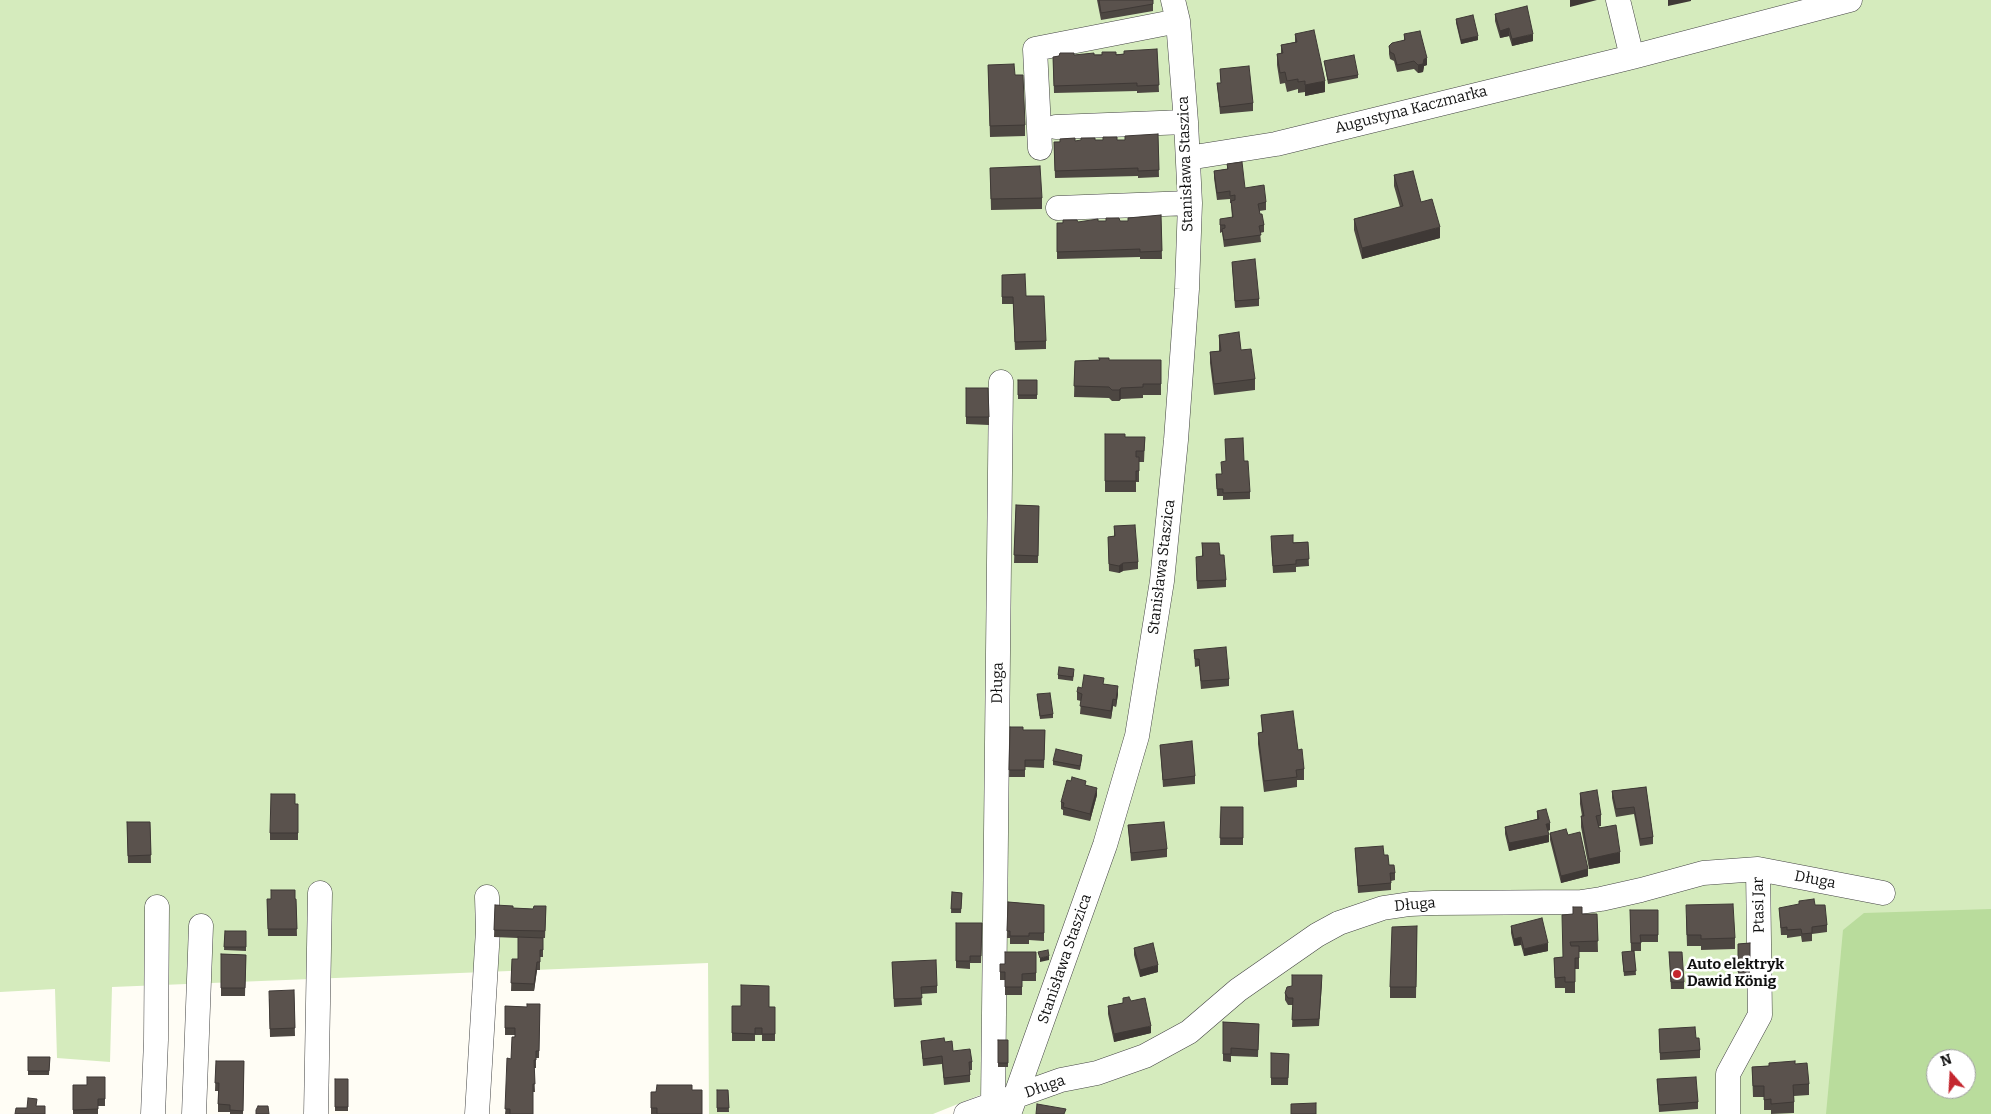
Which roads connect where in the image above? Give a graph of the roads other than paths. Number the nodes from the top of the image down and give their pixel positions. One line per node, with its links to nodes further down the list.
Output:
1 (1618, 0): 5 (street)
2 (1850, 0): 3 (street, Augustyna Kaczmarka)
3 (1784, 9): 5 (street, Augustyna Kaczmarka)
4 (1176, 10): 6 (street, Stanisława Staszica); 8 (street)
5 (1632, 57): 9 (street, Augustyna Kaczmarka)
6 (1186, 122): 7 (street); 9 (street, Stanisława Staszica)
7 (1056, 127)
8 (1040, 148)
9 (1188, 158): 10 (street, Stanisława Staszica)
10 (1190, 203): 11 (street); 19 (street, Stanisława Staszica)
11 (1058, 208)
12 (1001, 382): 19 (street, Długa)
13 (1758, 869): 15 (street, Długa); 19 (street, Długa); 25 (street, Ptasi Jar)
14 (320, 893): 22 (street)
15 (1884, 893)
16 (487, 897): 23 (street)
17 (157, 907): 20 (street)
18 (201, 926): 21 (street)
19 (1006, 1105): 24 (street, Długa)
20 (153, 1114)
21 (194, 1114)
22 (316, 1114)
23 (477, 1114)
24 (966, 1114)
25 (1728, 1114)

